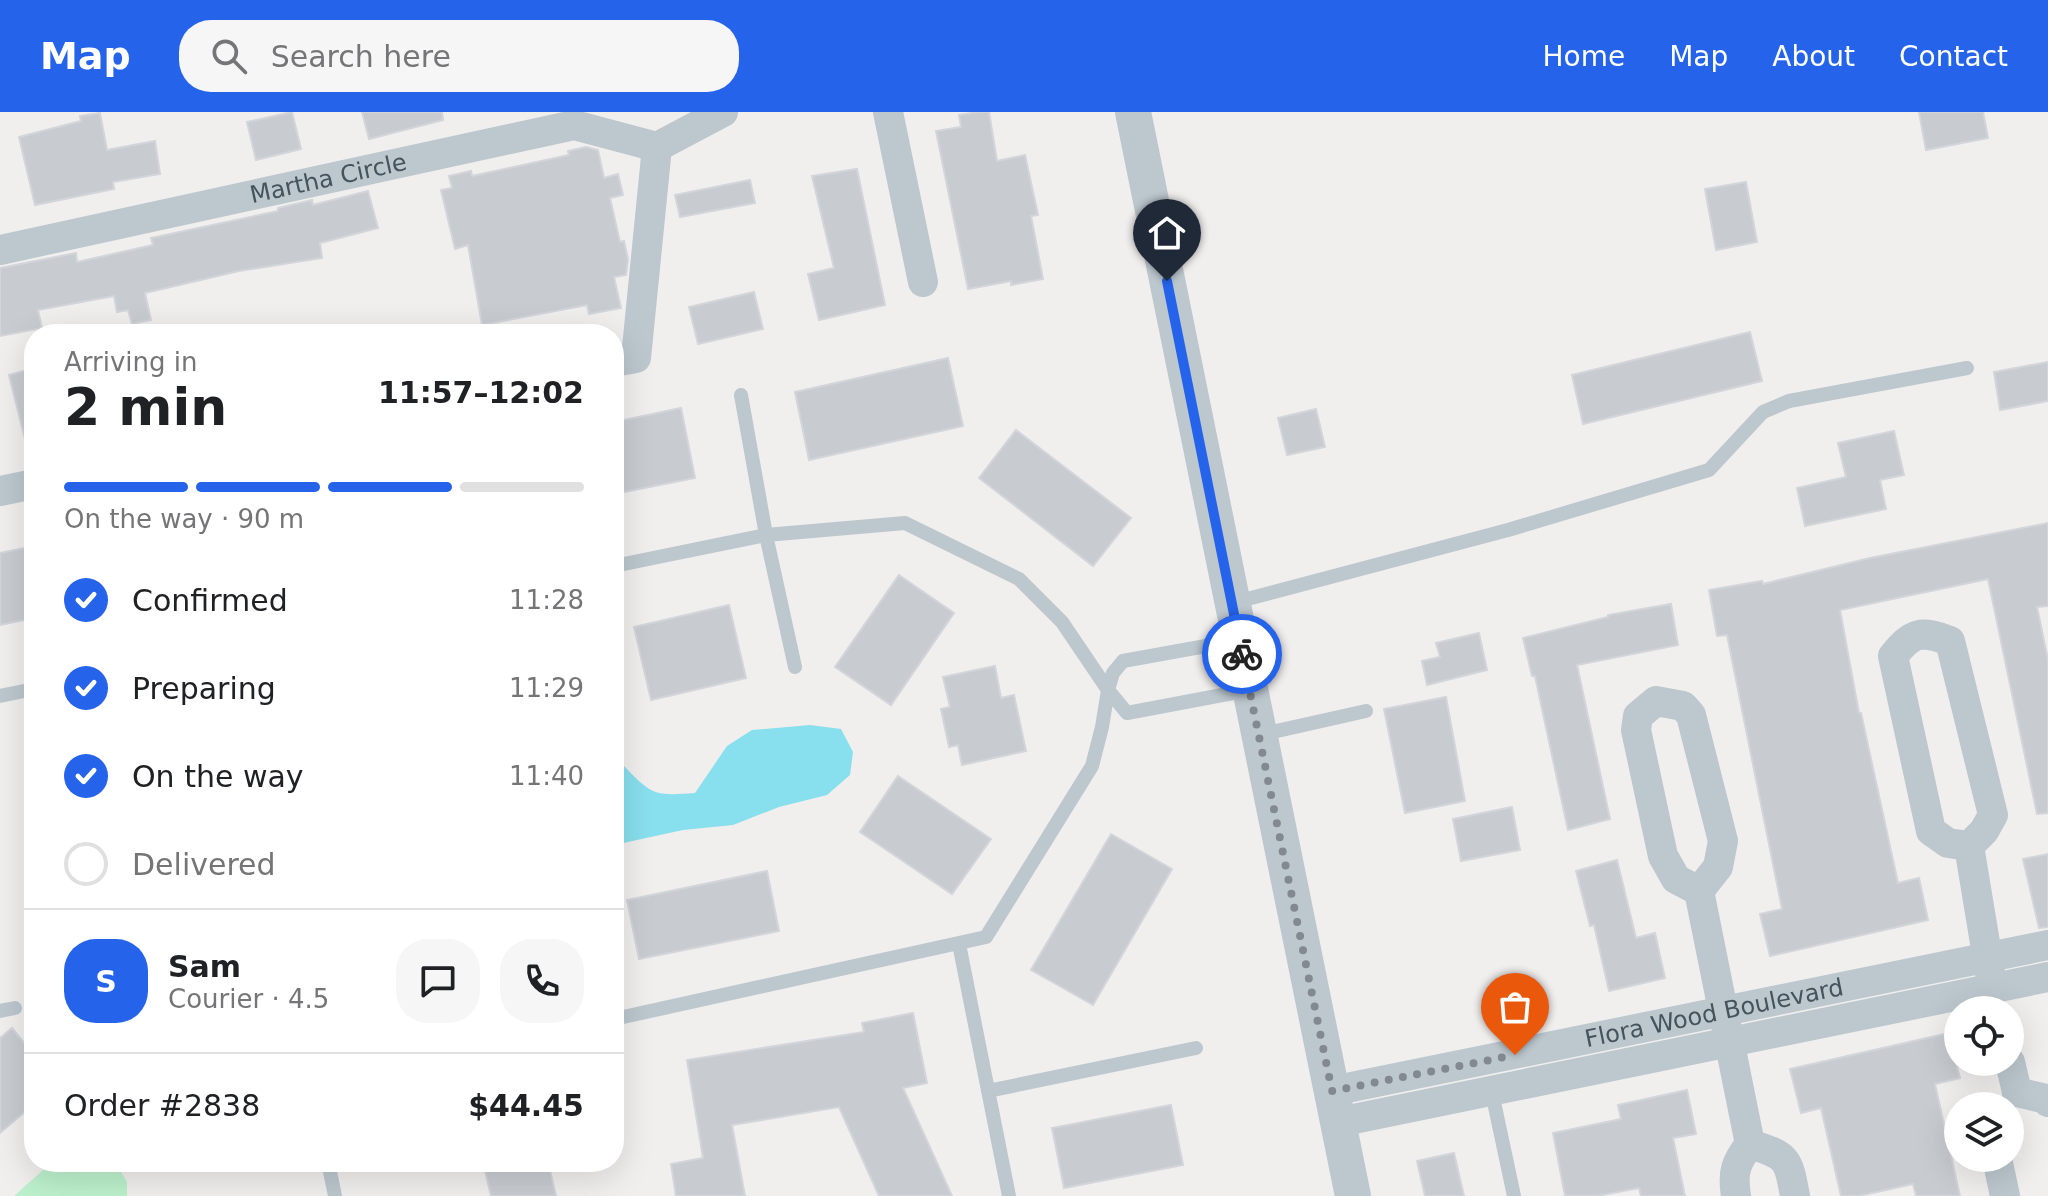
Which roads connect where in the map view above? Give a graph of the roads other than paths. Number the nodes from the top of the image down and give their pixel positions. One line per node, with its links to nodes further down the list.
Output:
1 (723, 112): 4 (street)
2 (888, 112): 6 (street)
3 (1133, 112): 14 (street)
4 (657, 147): 5 (street, Martha Circle); 7 (street)
5 (0, 250)
6 (923, 282)
7 (624, 360)
8 (1967, 368): 14 (lane)
9 (741, 395): 12 (lane)
10 (24, 486): 11 (street)
11 (0, 491)
12 (766, 535): 13 (lane); 16 (lane); 17 (lane)
13 (624, 564)
14 (1232, 603): 15 (street)
15 (1239, 640): 17 (lane); 18 (street)
16 (795, 667)
17 (1108, 690): 18 (lane); 25 (lane)
18 (1250, 690): 22 (street)
19 (24, 691): 20 (lane)
20 (0, 696)
21 (1366, 711): 22 (lane)
22 (1259, 735): 41 (street)
23 (1969, 846): 23 (street); 27 (street)
24 (1699, 891): 24 (street); 32 (street)
25 (959, 944): 33 (lane); 37 (lane)
26 (2048, 945): 27 (street, Flora Wood Boulevard)
27 (1988, 959): 29 (street); 32 (street, Flora Wood Boulevard)
28 (2048, 977): 30 (street, Flora Wood Boulevard)
29 (1994, 996)
30 (2004, 996)
31 (1944, 1008): 34 (street, Flora Wood Boulevard)
32 (1722, 1013): 34 (street); 36 (street, Flora Wood Boulevard)
33 (624, 1017)
34 (1728, 1044): 38 (street, Flora Wood Boulevard); 42 (street)
35 (1196, 1048): 37 (lane)
36 (1485, 1061): 38 (lane); 41 (street, Flora Wood Boulevard)
37 (988, 1091): 46 (lane)
38 (1491, 1092): 41 (street, Flora Wood Boulevard); 48 (lane)
39 (2024, 1099): 40 (street)
40 (2048, 1102)
41 (1335, 1106): 47 (street)
42 (1750, 1144): 49 (street); 50 (street)
43 (330, 1172): 45 (lane)
44 (2000, 1172): 51 (street)
45 (335, 1196)
46 (1009, 1196)
47 (1353, 1196)
48 (1514, 1196)
49 (1736, 1196)
50 (1795, 1196)
51 (2005, 1196)

